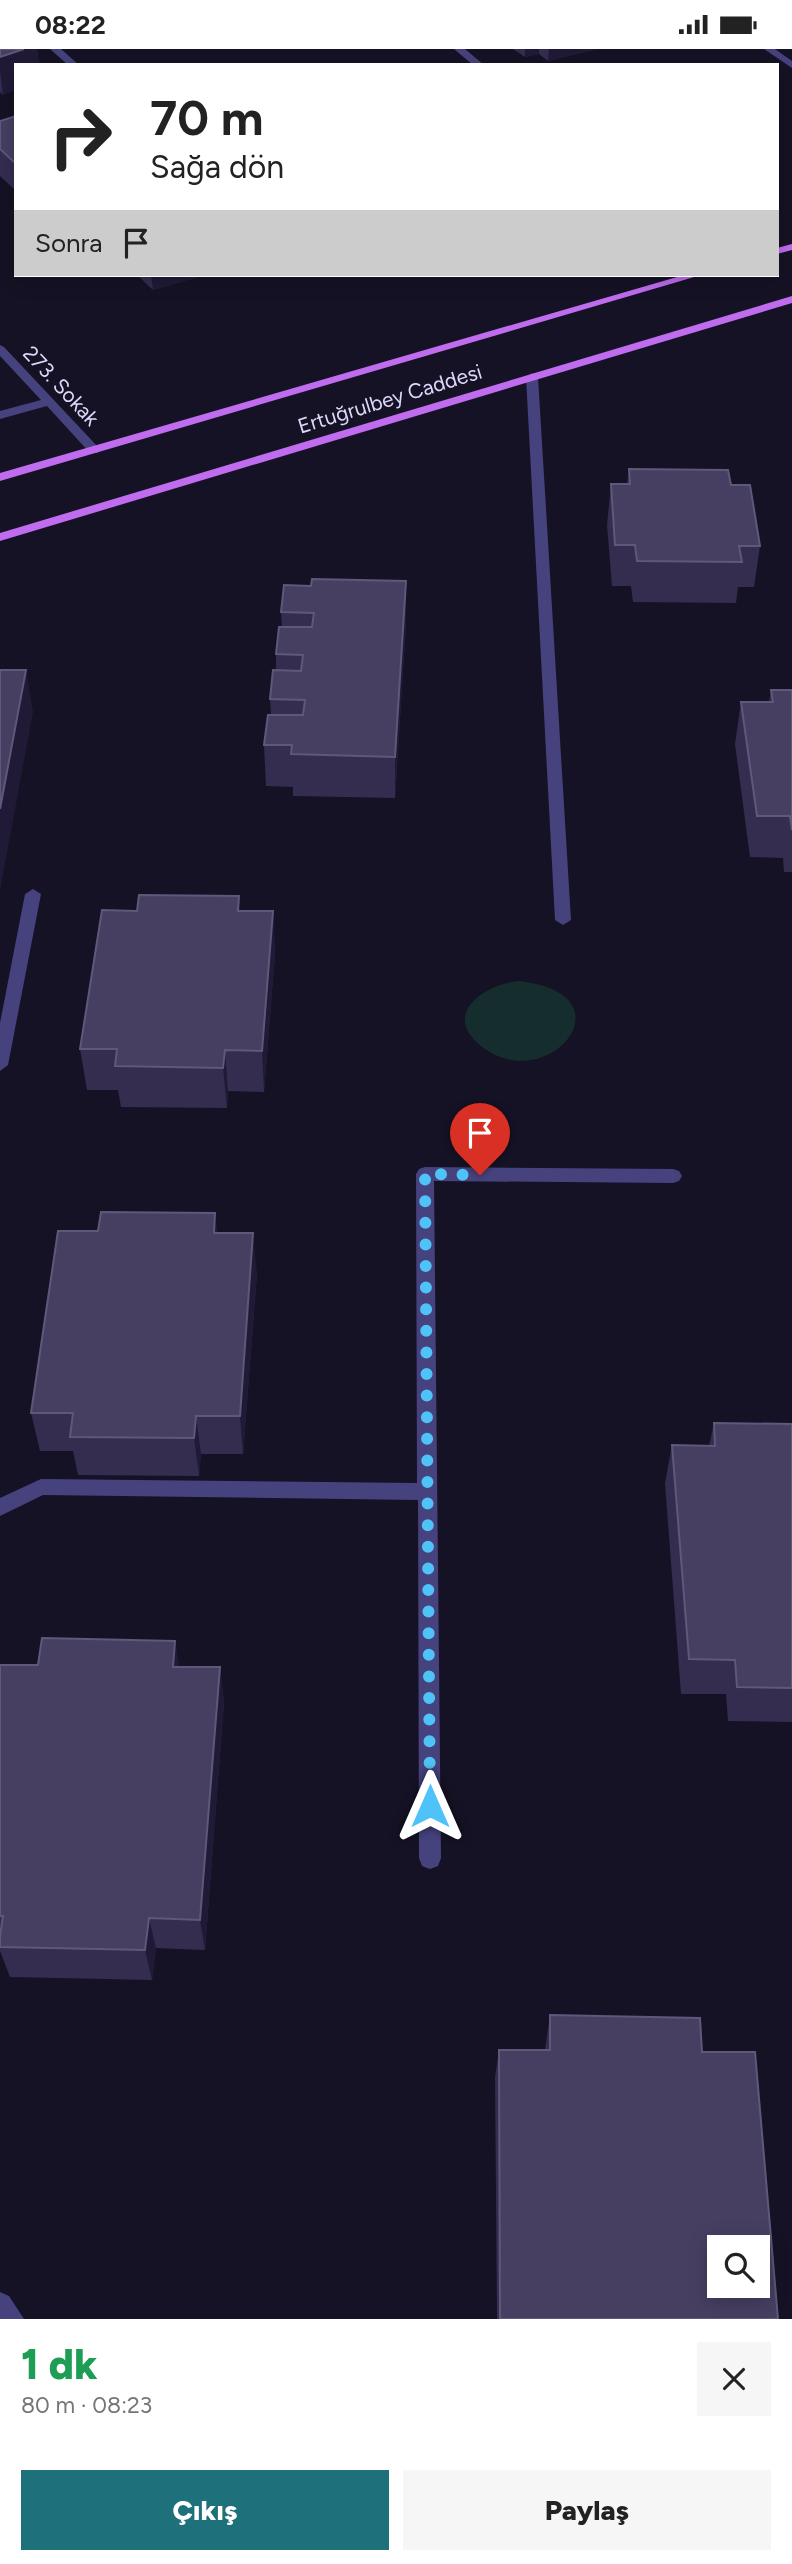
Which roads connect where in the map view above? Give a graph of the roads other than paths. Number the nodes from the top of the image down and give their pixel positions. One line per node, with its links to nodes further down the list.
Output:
1 (55, 49): 4 (street)
2 (459, 49): 5 (street)
3 (769, 49): 6 (street)
4 (72, 63)
5 (476, 63)
6 (792, 65)
7 (688, 277): 13 (main road, Ertuğrulbey Caddesi)
8 (792, 299): 10 (main road, Ertuğrulbey Caddesi)
9 (0, 349): 11 (street, 273. Sokak)
10 (532, 377): 15 (main road, Ertuğrulbey Caddesi); 17 (street)
11 (49, 402): 12 (street); 13 (street, 273. Sokak)
12 (0, 415)
13 (94, 450): 14 (main road, Ertuğrulbey Caddesi)
14 (0, 477)
15 (0, 537)
16 (33, 894): 18 (street)
17 (563, 920)
18 (0, 1065)
19 (673, 1177): 20 (street)
20 (427, 1492): 21 (street); 22 (street)
21 (0, 1507)
22 (430, 1858)
23 (0, 2305): 24 (street)
24 (11, 2319)

